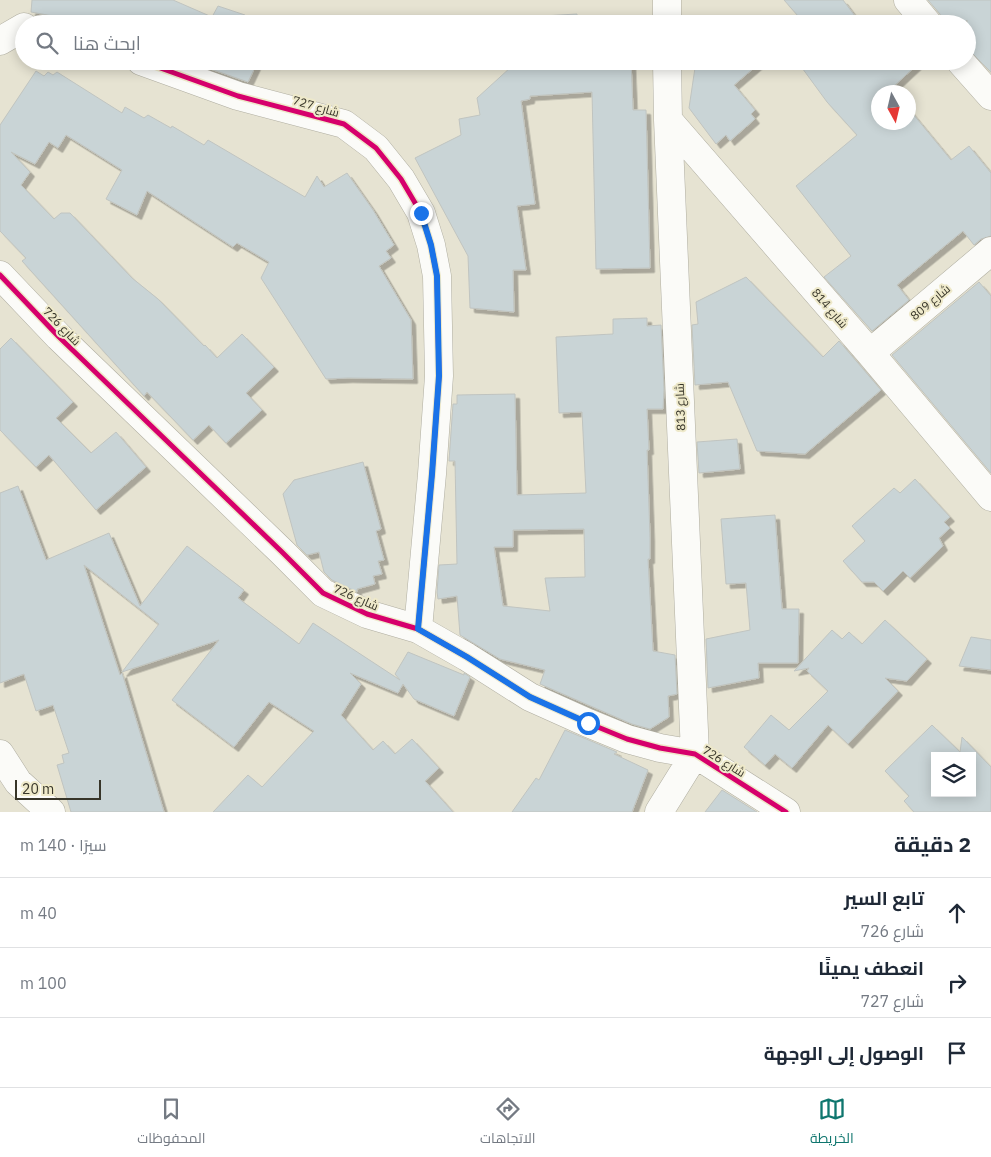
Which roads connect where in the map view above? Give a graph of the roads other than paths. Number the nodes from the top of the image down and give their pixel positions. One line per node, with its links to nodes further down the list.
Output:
1 (666, 0): 3 (street)
2 (908, 0): 4 (street)
3 (667, 15)
4 (920, 15)
5 (15, 32): 6 (street)
6 (0, 41)
7 (166, 70): 16 (street, شارع 727)
8 (667, 70): 11 (street, شارع 813)
9 (968, 70): 10 (street)
10 (991, 96)
11 (668, 120): 14 (street, شارع 814); 18 (street, شارع 813)
12 (991, 251): 14 (street, شارع 809)
13 (0, 275): 16 (street, شارع 726)
14 (870, 353): 15 (street, شارع 814)
15 (991, 497)
16 (418, 629): 18 (street, شارع 726)
17 (0, 754): 19 (street)
18 (695, 754): 21 (street); 22 (street, شارع 726)
19 (9, 789): 20 (street)
20 (51, 812)
21 (659, 812)
22 (786, 812)

